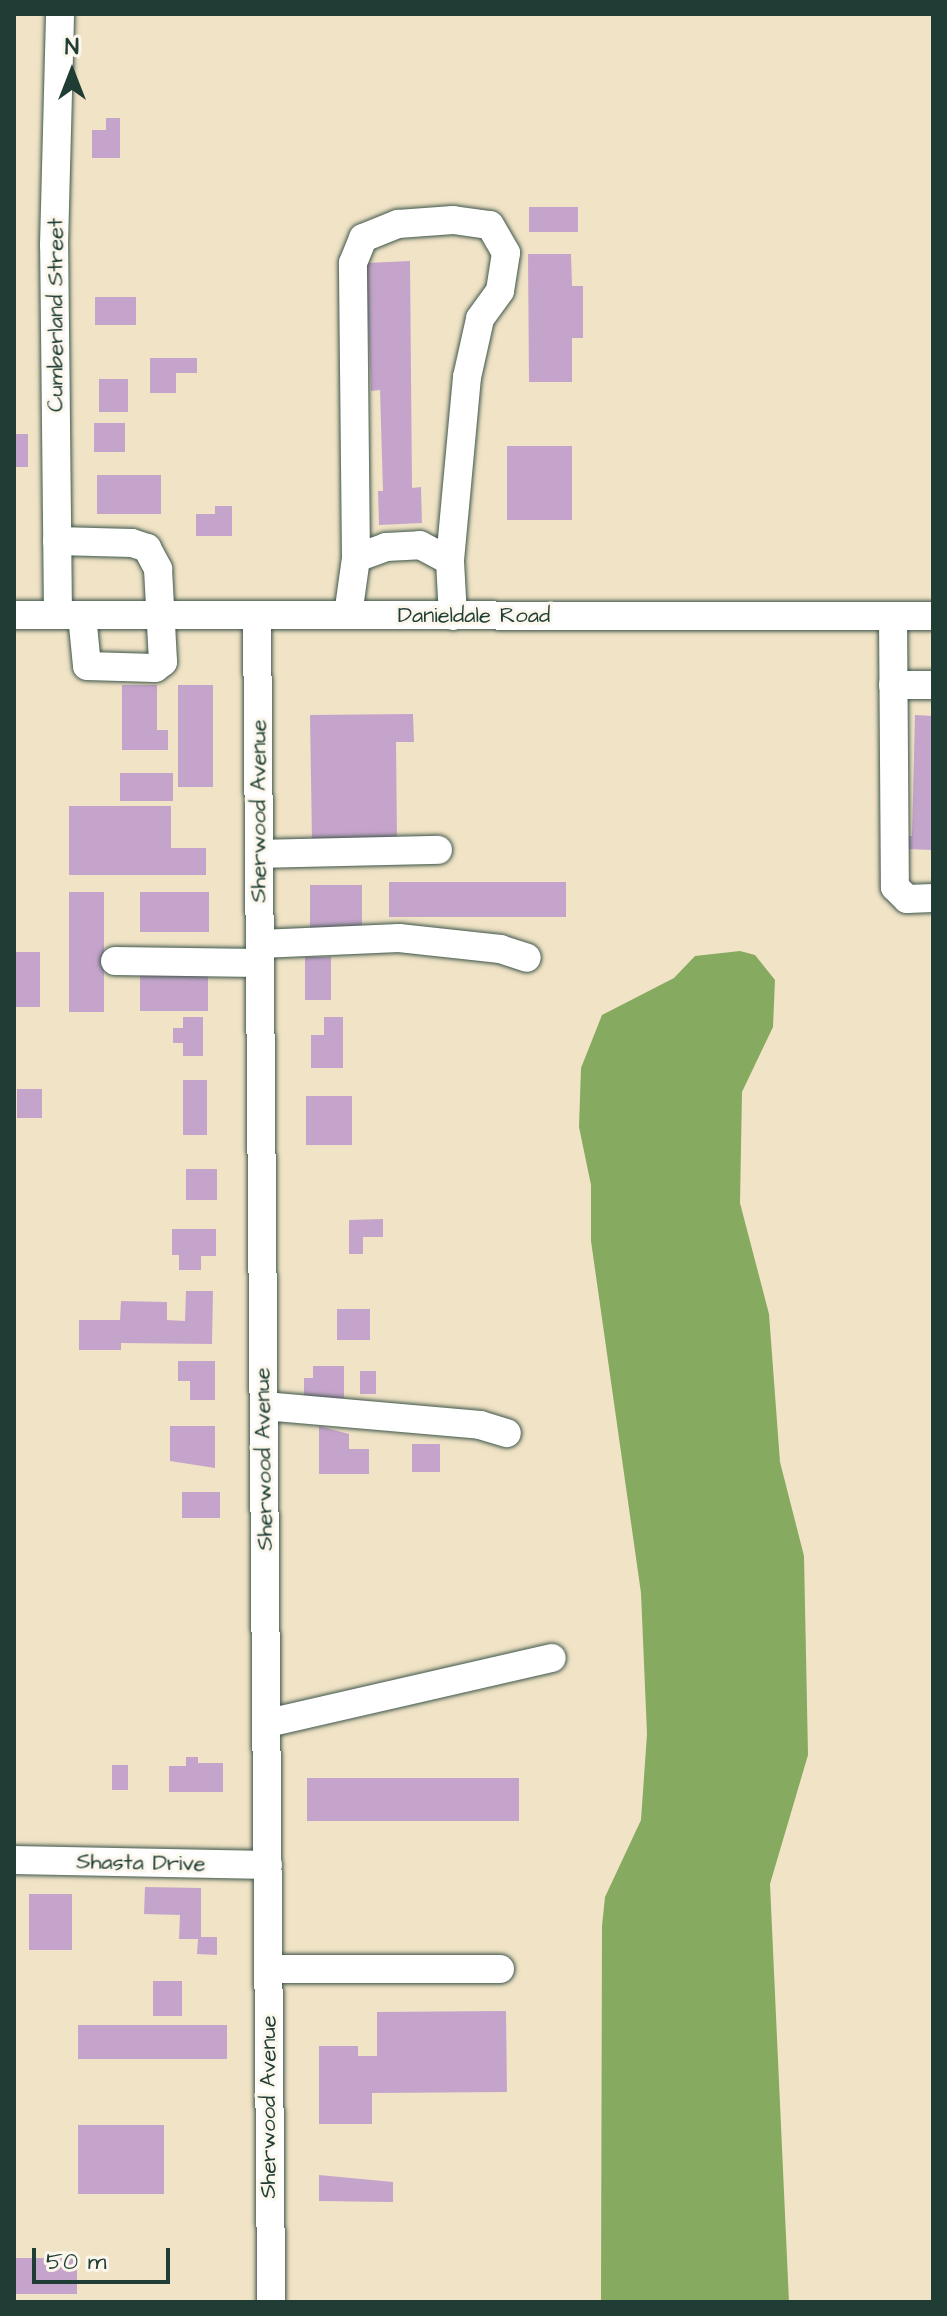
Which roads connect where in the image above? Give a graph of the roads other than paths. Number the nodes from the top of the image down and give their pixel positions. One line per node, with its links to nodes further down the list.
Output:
1 (60, 14): 2 (street, Cumberland Street)
2 (57, 541): 6 (street, Cumberland Street); 7 (street)
3 (356, 558): 4 (street); 4 (street); 9 (street)
4 (450, 561): 10 (street)
5 (14, 615): 6 (street, Danieldale Road)
6 (70, 615): 7 (street, Danieldale Road); 7 (street, Cumberland Street)
7 (164, 615): 8 (street, Danieldale Road)
8 (257, 615): 9 (street, Danieldale Road); 16 (street, Sherwood Avenue)
9 (348, 615): 10 (street, Danieldale Road)
10 (453, 616): 11 (street, Danieldale Road)
11 (893, 616): 12 (street, Danieldale Road); 13 (street)
12 (933, 616)
13 (893, 685): 14 (street); 17 (street)
14 (933, 685)
15 (438, 850): 16 (street)
16 (259, 854): 18 (street, Sherwood Avenue)
17 (933, 898)
18 (260, 954): 19 (street); 20 (street); 21 (street, Sherwood Avenue)
19 (527, 958)
20 (115, 961)
21 (264, 1406): 22 (street); 24 (street, Sherwood Avenue)
22 (507, 1433)
23 (552, 1658): 24 (street)
24 (268, 1723): 26 (street, Sherwood Avenue)
25 (14, 1860): 26 (street, Shasta Drive)
26 (268, 1865): 27 (street, Sherwood Avenue)
27 (268, 1969): 28 (street); 29 (street, Sherwood Avenue)
28 (500, 1969)
29 (271, 2302)

